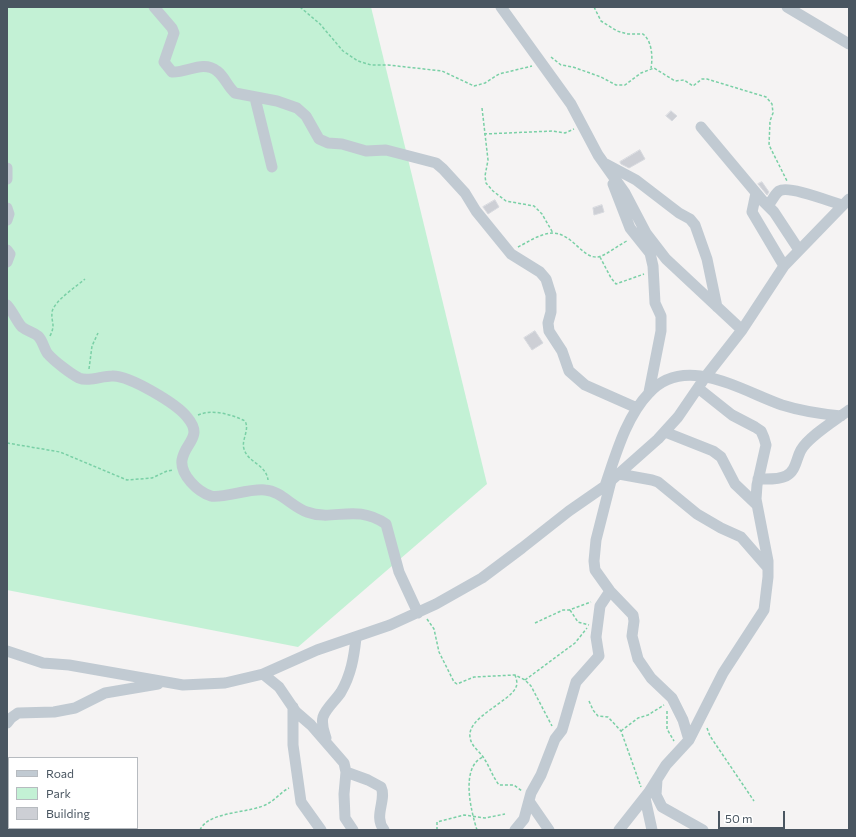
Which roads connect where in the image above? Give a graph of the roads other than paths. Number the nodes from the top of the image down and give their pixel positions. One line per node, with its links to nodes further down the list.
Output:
1 (154, 7): 5 (street)
2 (501, 7): 7 (street)
3 (787, 7): 4 (street)
4 (849, 44)
5 (256, 98): 8 (street); 26 (street)
6 (701, 127): 11 (street)
7 (601, 159): 21 (street); 21 (street); 25 (street)
8 (272, 167)
9 (7, 168): 10 (street)
10 (7, 179)
11 (756, 193): 13 (street); 19 (street)
12 (846, 202): 13 (street); 17 (street)
13 (768, 206): 17 (street)
14 (7, 208): 15 (street)
15 (7, 220)
16 (7, 250): 18 (street)
17 (799, 250): 19 (street)
18 (7, 262)
19 (784, 266): 22 (street)
20 (7, 305): 34 (street)
21 (717, 307): 22 (street)
22 (742, 330): 23 (street)
23 (706, 376): 24 (street); 25 (street); 27 (street)
24 (698, 388): 28 (street); 29 (street)
25 (649, 392): 26 (street)
26 (637, 408): 30 (street)
27 (845, 413): 29 (street)
28 (665, 432): 30 (street); 31 (street)
29 (758, 479): 31 (street)
30 (612, 481): 32 (street); 33 (street); 34 (street)
31 (756, 505): 32 (street)
32 (768, 569): 41 (street)
33 (610, 591): 41 (street); 46 (street)
34 (420, 612): 35 (street)
35 (356, 638): 37 (street); 42 (street)
36 (7, 651): 38 (street)
37 (263, 674): 38 (street); 39 (street)
38 (164, 683): 40 (street)
39 (292, 707): 42 (street); 47 (street)
40 (7, 723)
41 (689, 740): 44 (street)
42 (328, 743): 43 (street)
43 (346, 772): 48 (street); 49 (street)
44 (657, 780): 45 (street); 54 (street)
45 (645, 798): 52 (street); 53 (street)
46 (529, 801): 50 (street); 51 (street)
47 (322, 830)
48 (353, 830)
49 (384, 830)
50 (515, 830)
51 (549, 830)
52 (618, 830)
53 (652, 830)
54 (703, 830)

